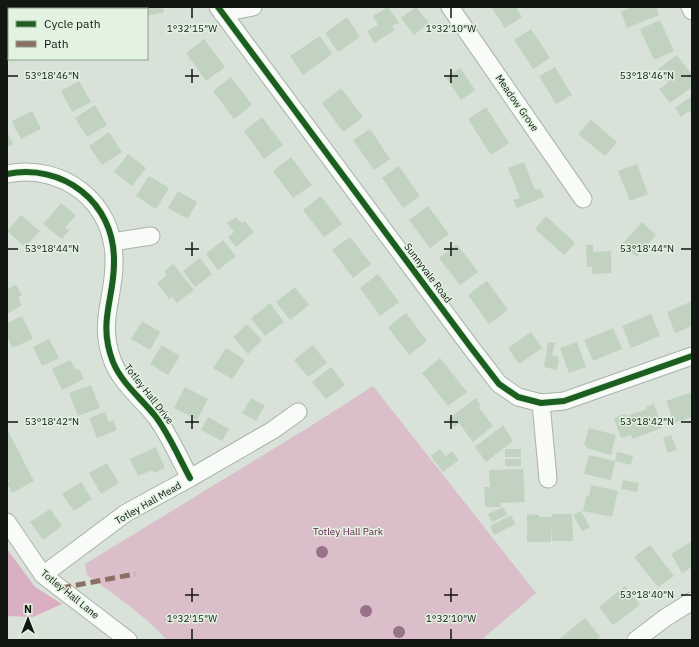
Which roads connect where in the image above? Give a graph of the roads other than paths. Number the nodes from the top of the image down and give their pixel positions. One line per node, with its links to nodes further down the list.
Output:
1 (253, 7): 4 (street)
2 (450, 7): 7 (street, Meadow Grove)
3 (690, 7): 5 (street)
4 (220, 10): 11 (street, Sunnyvale Road)
5 (692, 11)
6 (7, 174): 9 (street, Totley Hall Drive)
7 (583, 200)
8 (150, 236): 9 (street)
9 (112, 242): 13 (street, Totley Hall Drive)
10 (692, 356): 11 (street, Sunnyvale Road)
11 (541, 404): 14 (street)
12 (298, 412): 13 (street, Totley Hall Mead)
13 (190, 478): 16 (street, Totley Hall Mead)
14 (548, 479)
15 (7, 522): 16 (street, Totley Hall Lane)
16 (43, 575): 18 (street, Totley Hall Lane)
17 (692, 601): 19 (street)
18 (128, 640)
19 (636, 640)

